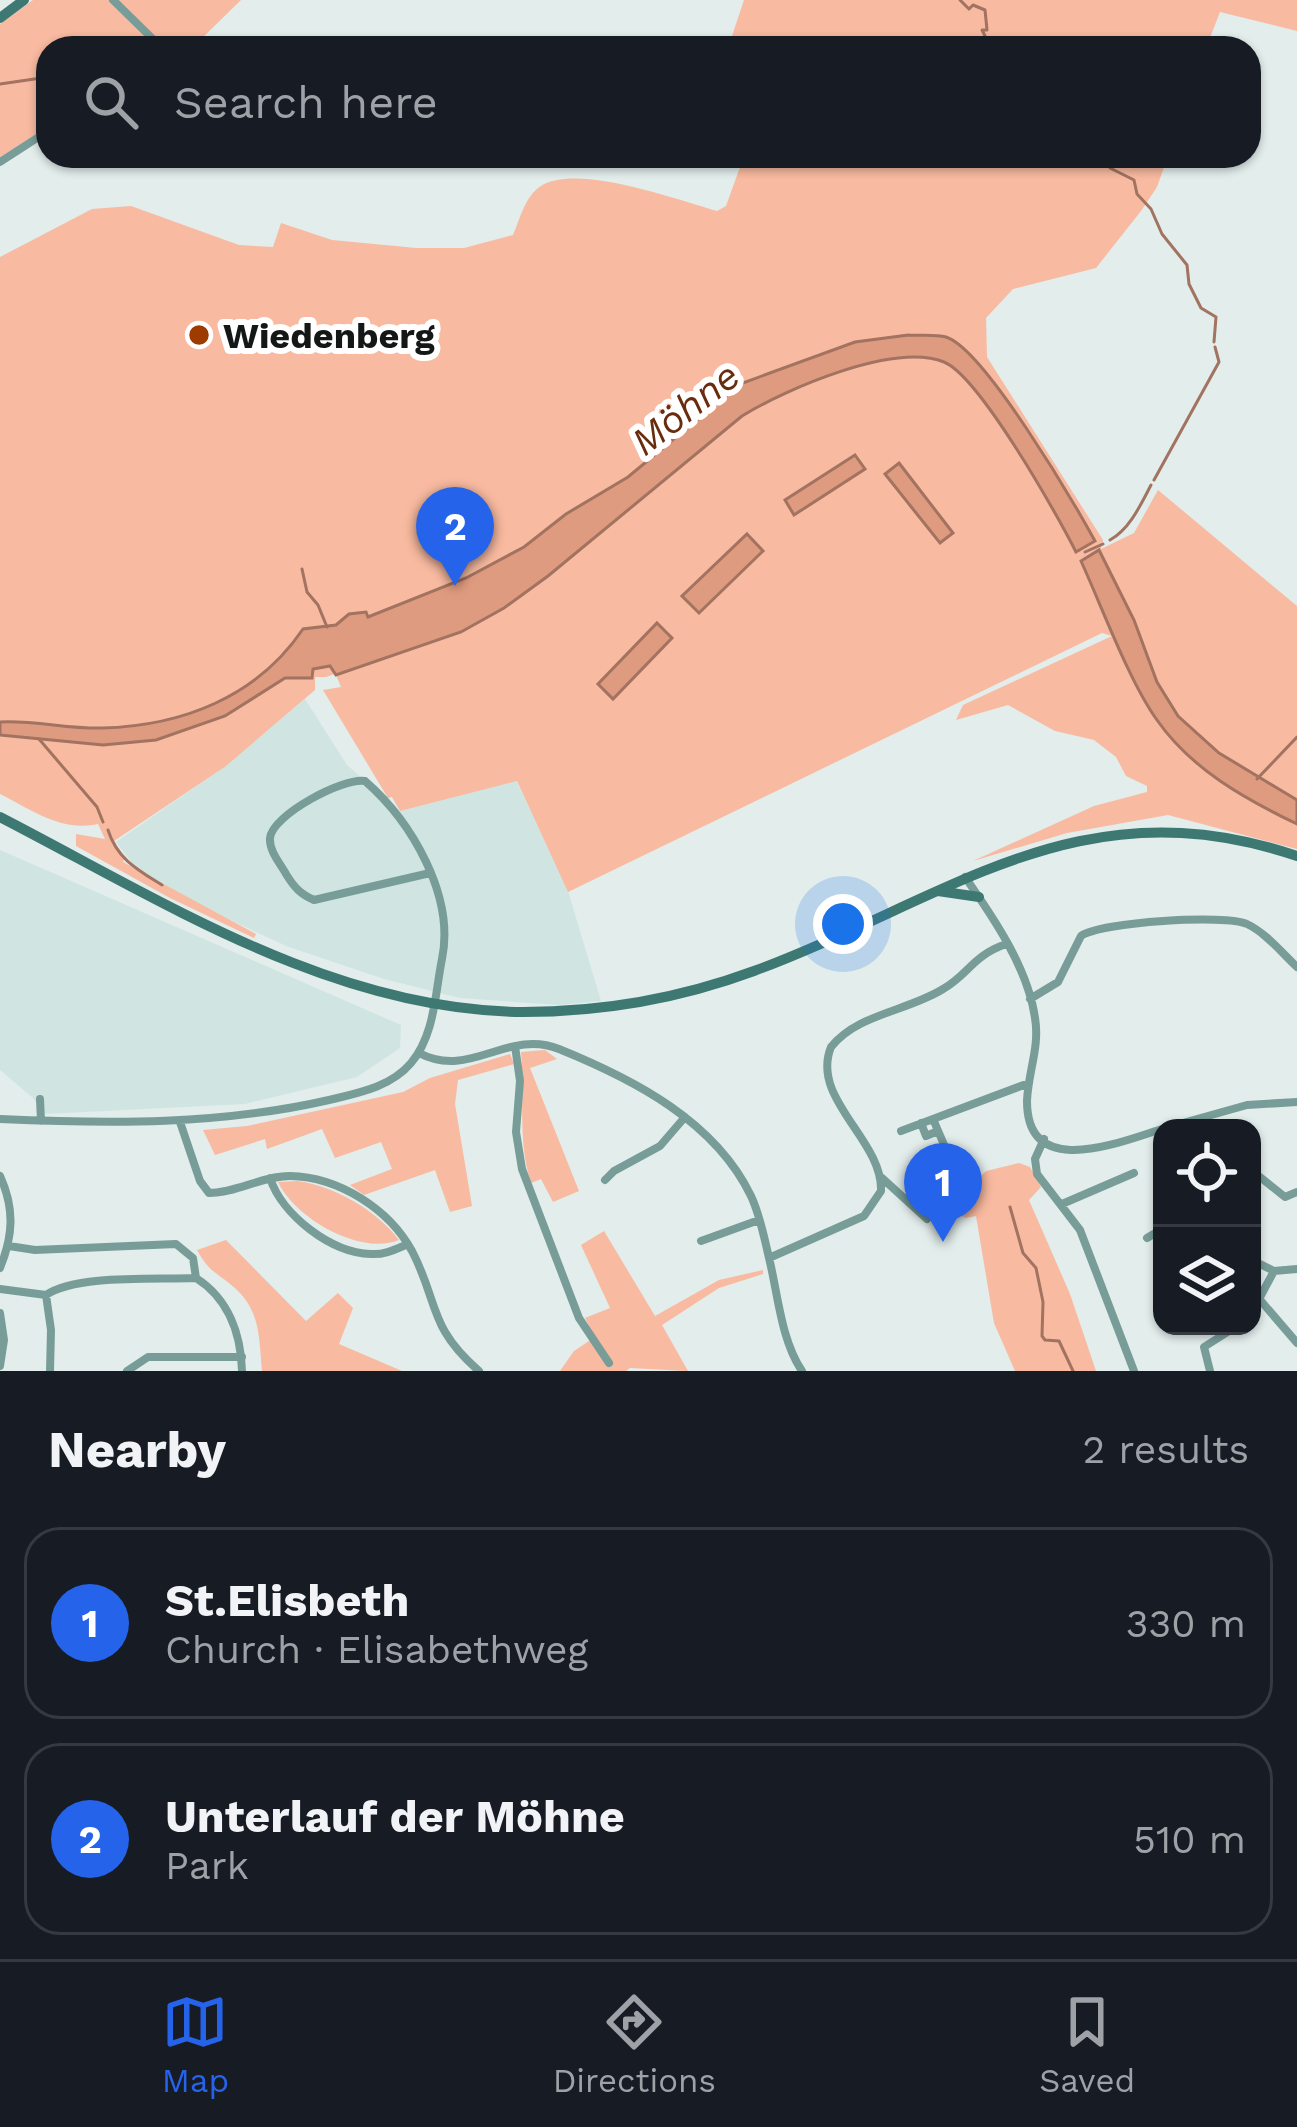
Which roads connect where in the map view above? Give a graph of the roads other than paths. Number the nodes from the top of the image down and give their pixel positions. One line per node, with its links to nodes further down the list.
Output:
1 (24, 0): 3 (main road)
2 (113, 0): 4 (street)
3 (0, 18)
4 (149, 36)
5 (36, 139): 6 (street)
6 (0, 162)
7 (0, 817): 16 (main road)
8 (1297, 856): 10 (main road)
9 (430, 873): 9 (street); 16 (street)
10 (964, 877): 11 (main road); 12 (street)
11 (935, 890): 12 (main road); 16 (main road)
12 (979, 897): 13 (street)
13 (1006, 944): 15 (street); 36 (street)
14 (1297, 967): 15 (street)
15 (1030, 999): 19 (street)
16 (435, 1003): 18 (street)
17 (515, 1046): 18 (street); 22 (street); 60 (street)
18 (418, 1053): 27 (street)
19 (1029, 1083): 24 (street); 32 (street)
20 (40, 1099): 26 (street)
21 (1297, 1102): 25 (street)
22 (685, 1117): 39 (street); 43 (street)
23 (0, 1118): 26 (street)
24 (933, 1119): 28 (street); 30 (street)
25 (1200, 1119)
26 (41, 1120): 27 (street)
27 (180, 1121): 37 (street)
28 (921, 1124): 29 (street); 30 (street)
29 (902, 1131)
30 (938, 1131): 33 (street)
31 (1153, 1132): 32 (street)
32 (1044, 1139): 41 (street)
33 (954, 1168)
34 (1134, 1173): 41 (street)
35 (0, 1176): 46 (street)
36 (881, 1177): 42 (street); 47 (street)
37 (270, 1178): 45 (street); 45 (street)
38 (1261, 1178): 40 (street)
39 (605, 1180)
40 (1297, 1192)
41 (1062, 1204): 67 (street)
42 (927, 1219)
43 (759, 1220): 44 (street); 47 (street)
44 (701, 1241)
45 (408, 1244): 65 (street)
46 (9, 1246): 49 (street); 52 (street)
47 (769, 1258): 66 (street)
48 (1261, 1264): 51 (street)
49 (0, 1268)
50 (1297, 1269): 51 (street)
51 (1274, 1271): 55 (street)
52 (196, 1278): 54 (street); 59 (street)
53 (0, 1289): 54 (street)
54 (46, 1295): 62 (street)
55 (1262, 1301): 58 (street)
56 (0, 1318): 61 (street)
57 (1222, 1335): 68 (street)
58 (1297, 1342)
59 (242, 1357): 63 (street); 64 (street)
60 (609, 1363)
61 (0, 1366)
62 (50, 1371)
63 (127, 1371)
64 (242, 1371)
65 (479, 1371)
66 (802, 1371)
67 (1134, 1371)
68 (1210, 1371)

